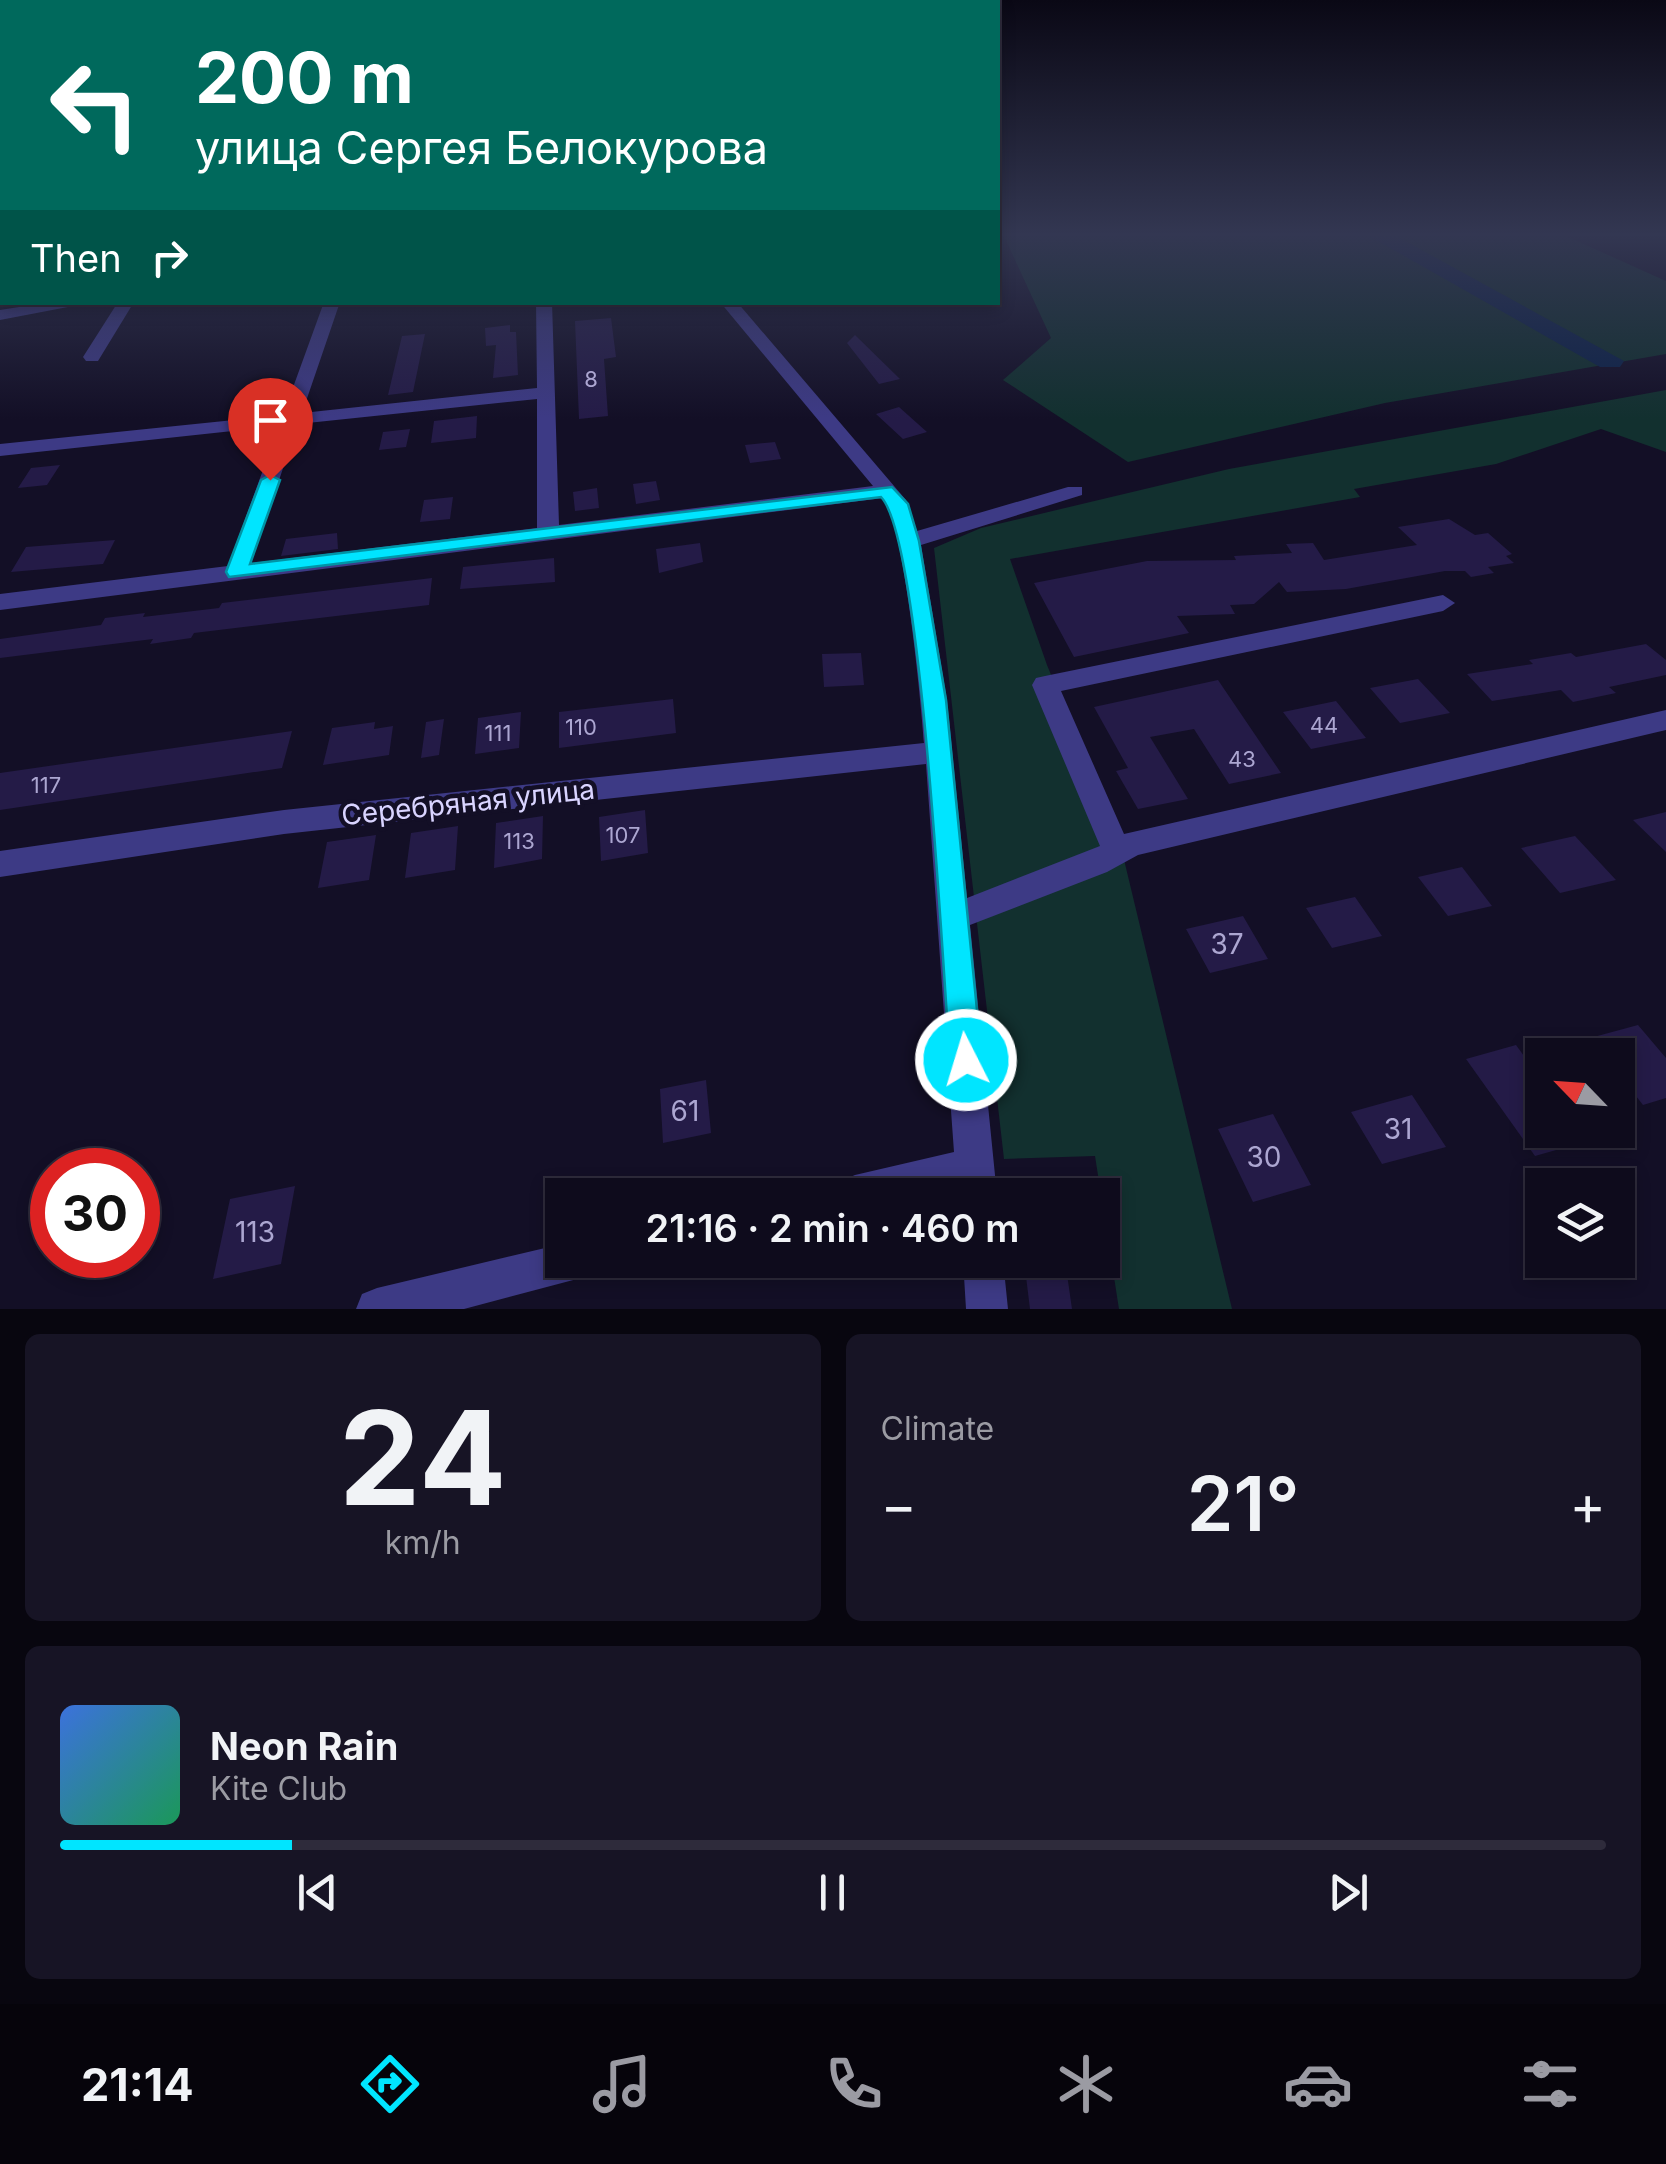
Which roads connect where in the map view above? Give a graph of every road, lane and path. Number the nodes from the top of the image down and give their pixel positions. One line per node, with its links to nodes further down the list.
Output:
1 (66, 305): 6 (street)
2 (124, 305): 7 (street)
3 (331, 305): 9 (street)
4 (544, 305): 8 (street)
5 (731, 305): 11 (street)
6 (0, 315)
7 (92, 357)
8 (544, 393): 9 (street); 13 (street)
9 (293, 419): 10 (street); 15 (street)
10 (0, 450)
11 (886, 490): 13 (street); 14 (street)
12 (1074, 491): 14 (street)
13 (548, 530): 15 (street)
14 (909, 541): 19 (street)
15 (236, 572): 16 (street)
16 (0, 602)
17 (1443, 603): 20 (street)
18 (1666, 720): 20 (street)
19 (937, 752): 21 (street, Серебряная улица); 22 (street)
20 (1117, 851): 22 (street)
21 (0, 864)
22 (954, 918): 23 (street)
23 (976, 1178)
24 (545, 1269): 26 (street)
25 (983, 1278): 27 (street)
26 (376, 1309)
27 (986, 1309)

